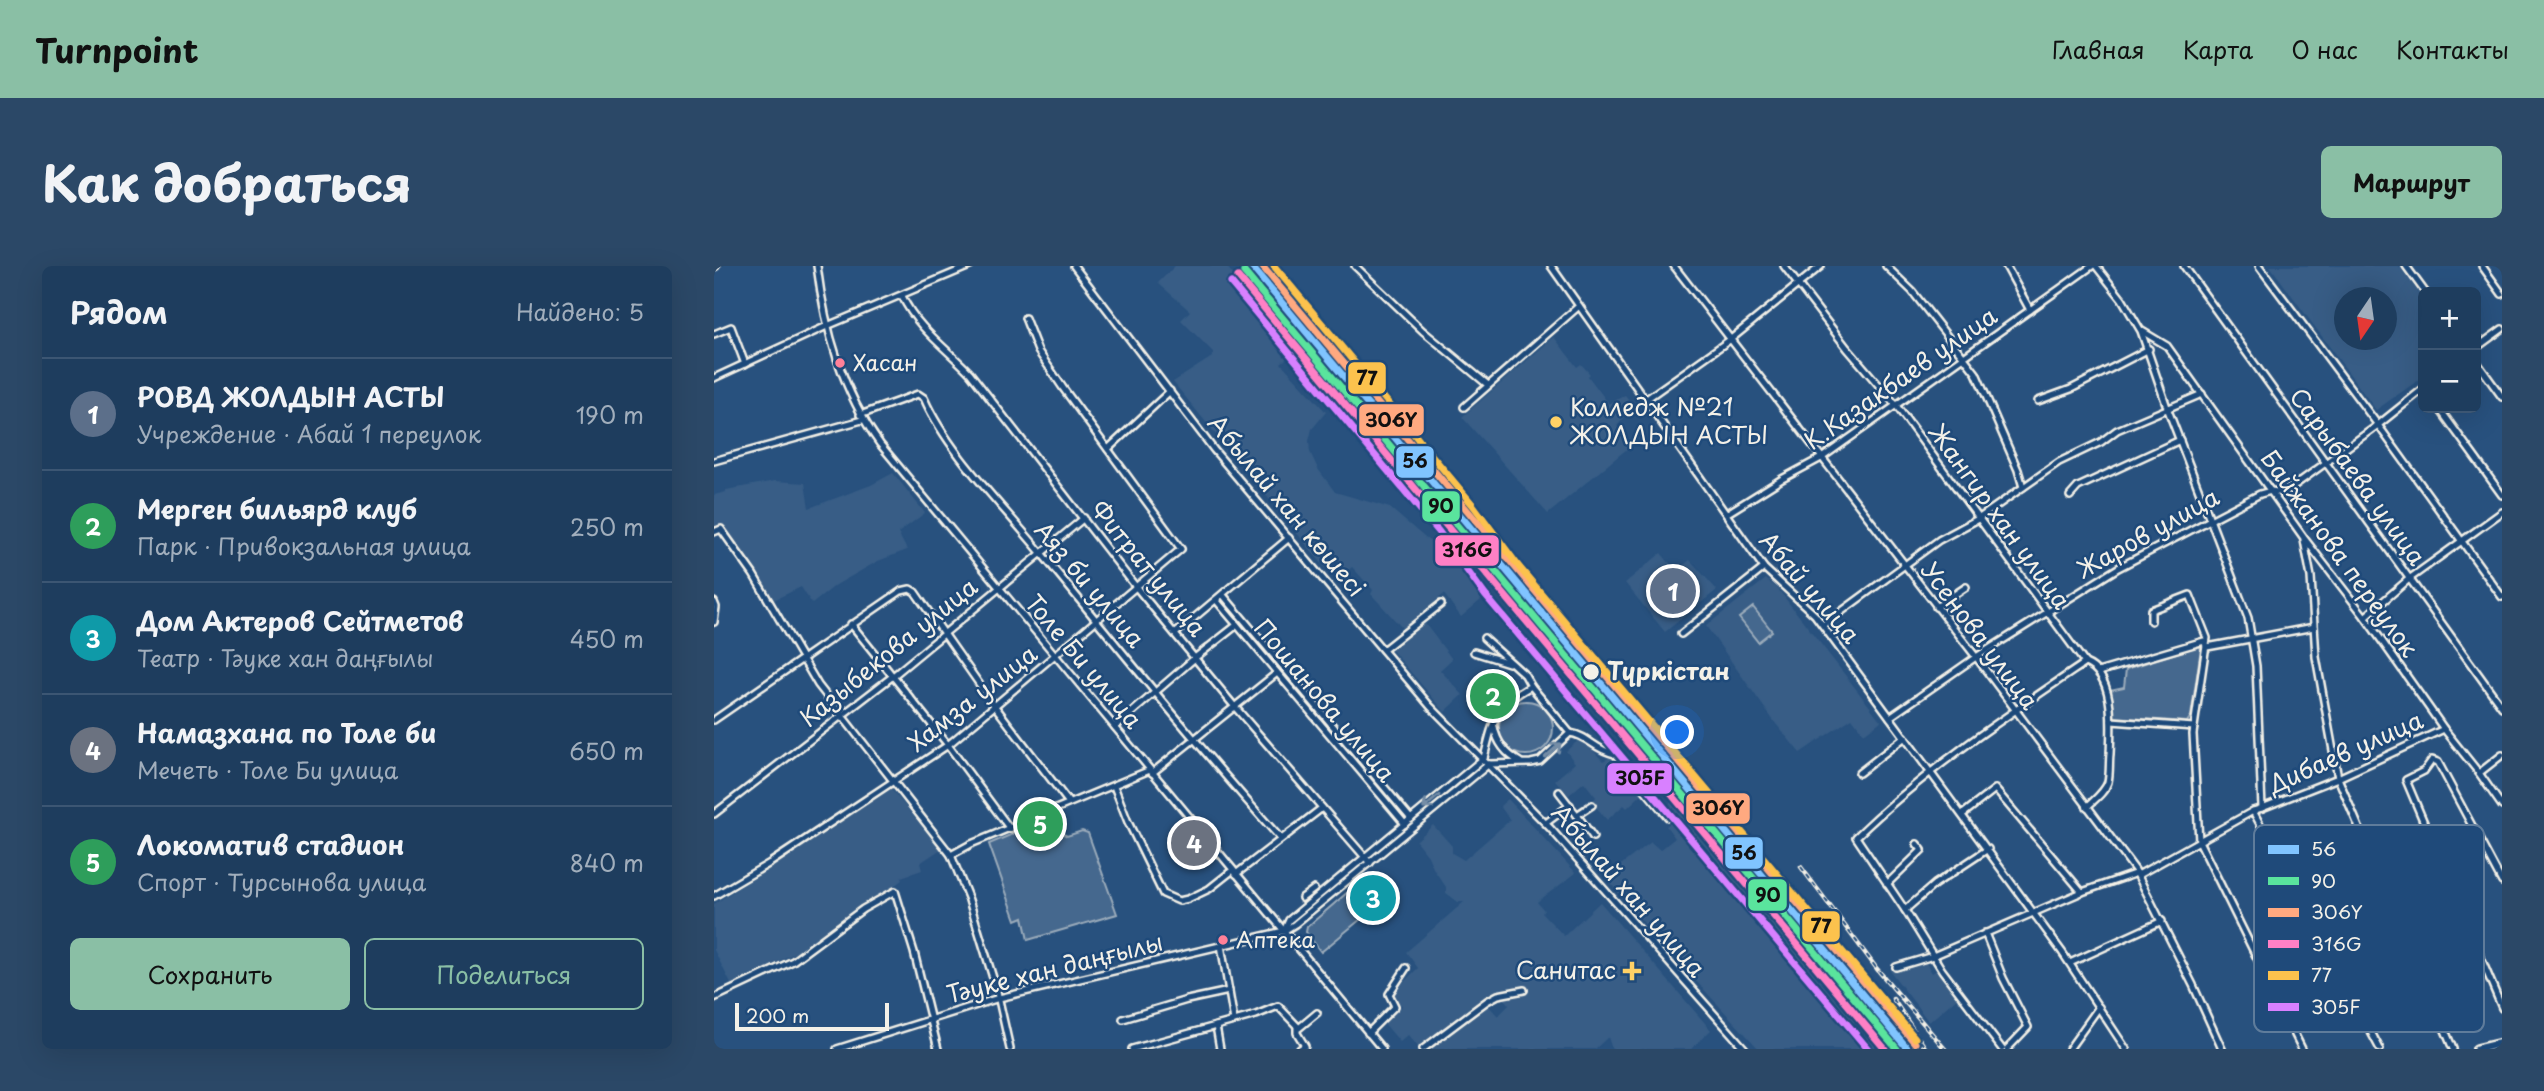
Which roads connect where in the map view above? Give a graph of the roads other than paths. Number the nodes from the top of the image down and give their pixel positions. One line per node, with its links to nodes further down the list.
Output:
1 (817, 266): 25 (street, Толе Би улица)
2 (970, 266): 21 (street)
3 (1074, 266): 37 (street, Абылай хан көшесі)
4 (1355, 266): 17 (street)
5 (1370, 266): 17 (street)
6 (1674, 266): 29 (street, Усенова улица)
7 (1784, 266): 18 (street, Жангир хан улица)
8 (1821, 266): 18 (street)
9 (1886, 266): 32 (street)
10 (2006, 266): 23 (street)
11 (2094, 266): 23 (street, К.Казакбаев улица); 27 (street)
12 (2184, 266): 53 (street, Сарыбаева улица)
13 (2259, 266): 48 (street)
14 (2406, 266): 19 (street)
15 (2482, 266): 20 (street)
16 (1554, 267): 22 (street, Абай улица)
17 (1362, 273): 36 (street)
18 (1798, 285): 29 (street); 43 (street, Жангир хан улица)
19 (2421, 287)
20 (2502, 294)
21 (902, 296): 25 (street); 60 (street, Фитрат улица)
22 (1579, 306): 36 (street); 41 (street, Абай улица)
23 (2030, 310): 32 (street, К.Казакбаев улица)
24 (1025, 318): 50 (street, Хамза улица)
25 (827, 326): 33 (street); 47 (street, Толе Би улица)
26 (2502, 329): 30 (street)
27 (2141, 331): 31 (street); 39 (street, Байжанова переулок)
28 (714, 334): 33 (street)
29 (1731, 339): 41 (street); 51 (street, Усенова улица)
30 (2481, 344)
31 (2148, 349): 42 (street); 45 (street)
32 (1963, 357): 43 (street, К.Казакбаев улица); 54 (street)
33 (745, 364): 35 (street)
34 (2481, 368): 40 (street)
35 (714, 378)
36 (1489, 385): 44 (street)
37 (1170, 391): 50 (street); 64 (street, Абылай хан көшесі)
38 (2418, 393): 48 (street, Жаров улица)
39 (2202, 394): 45 (street); 55 (street, Байжанова переулок)
40 (2502, 397)
41 (1645, 400): 59 (street, Абай улица)
42 (2038, 401)
43 (1895, 404): 51 (street, К.Казакбаев улица); 61 (street, Жангир хан улица)
44 (1464, 407)
45 (2168, 410): 49 (street); 54 (street)
46 (2443, 413): 56 (street)
47 (861, 417): 52 (street); 67 (street, Аяз би улица); 71 (street, Толе Би улица)
48 (2378, 425): 53 (street, Жаров улица); 66 (street)
49 (2180, 440): 57 (street); 62 (street)
50 (1108, 449): 72 (street, Хамза улица)
51 (1823, 457): 59 (street, К.Казакбаев улица); 68 (street, Усенова улица)
52 (714, 461)
53 (2325, 463): 55 (street, Жаров улица); 70 (street, Сарыбаева улица)
54 (2023, 487): 61 (street)
55 (2271, 491): 62 (street, Жаров улица); 65 (street, Байжанова переулок)
56 (2502, 495)
57 (2070, 496)
58 (2502, 512): 66 (street)
59 (1726, 514): 69 (street, Абай улица)
60 (1084, 518): 67 (street, Казыбекова улица); 72 (street, Фитрат улица)
61 (1978, 519): 68 (street); 80 (street, Жангир хан улица)
62 (2209, 519): 80 (street, Жаров улица); 93 (street)
63 (714, 532): 97 (street)
64 (1289, 538): 74 (street); 95 (street, Абылай хан көшесі)
65 (2304, 538): 81 (street, Байжанова переулок); 88 (street)
66 (2461, 542): 70 (street); 75 (street)
67 (1041, 552): 71 (street, Казыбекова улица); 82 (street, Аяз би улица)
68 (1903, 565): 79 (street, Усенова улица); 87 (street)
69 (1763, 568): 87 (street, Абай улица); 91 (street)
70 (2409, 579): 81 (street); 110 (street, Сарыбаева улица)
71 (999, 587): 90 (street, Казыбекова улица); 98 (street, Толе Би улица)
72 (1136, 587): 82 (street, Хамза улица); 89 (street, Фитрат улица)
73 (1966, 587): 79 (street)
74 (1223, 595): 76 (street); 148 (street, Пошанова улица)
75 (2502, 597)
76 (1216, 600): 86 (street, Пошанова улица); 89 (street)
77 (714, 602): 84 (street)
78 (1440, 604): 95 (street)
79 (1936, 607): 100 (street, Усенова улица)
80 (2047, 611): 100 (street, Жаров улица); 101 (street, Жангир хан улица)
81 (2365, 617): 119 (street, Байжанова переулок)
82 (1096, 621): 98 (street, Хамза улица); 107 (street, Аяз би улица)
83 (2151, 621): 94 (street)
84 (714, 622)
85 (851, 624): 90 (street); 97 (street); 105 (street)
86 (1237, 625): 99 (street); 104 (street, Пошанова улица)
87 (1822, 625): 113 (street, Абай улица)
88 (2314, 627): 93 (street); 132 (street)
89 (1176, 632): 99 (street, Фитрат улица)
90 (946, 633): 105 (street, Казыбекова улица); 108 (street)
91 (1681, 634)
92 (1484, 638): 102 (street)
93 (2253, 638): 94 (street); 142 (street)
94 (2207, 647): 103 (street); 118 (street)
95 (1383, 650): 125 (street, Абылай хан көшесі)
96 (1475, 652): 102 (street)
97 (803, 657): 112 (street); 114 (street)
98 (1055, 657): 108 (street, Хамза улица); 117 (street, Толе Би улица)
99 (1196, 657): 107 (street); 109 (street, Фитрат улица)
100 (1976, 657): 111 (street, Усенова улица); 113 (street, Жаров улица)
101 (2085, 663): 103 (street, Жангир хан улица); 111 (street)
102 (1512, 664): 106 (street)
103 (2098, 672): 116 (street)
104 (1277, 673): 109 (street); 150 (street, Пошанова улица)
105 (893, 676): 112 (street, Казыбекова улица); 123 (street)
106 (1531, 687): 115 (street); 120 (street)
107 (1155, 692): 117 (street); 122 (street, Аяз би улица)
108 (994, 705): 123 (street, Хамза улица); 136 (street)
109 (1235, 707): 122 (street); 141 (street, Фитрат улица)
110 (2502, 707)
111 (2014, 711): 128 (street); 140 (street, Усенова улица)
112 (840, 715): 133 (street); 144 (street, Казыбекова улица)
113 (1890, 717): 121 (street, Абай улица)
114 (714, 720)
115 (1494, 720): 125 (street); 127 (street)
116 (2112, 721): 118 (street); 140 (street)
117 (1115, 727): 129 (street, Толе Би улица)
118 (2194, 727): 158 (street)
119 (2444, 729): 131 (street, Байжанова переулок); 132 (street, Дибаев улица)
120 (1570, 733): 127 (street, one-way to 120); 147 (street)
121 (1905, 737): 128 (street, Абай улица); 130 (street)
122 (1194, 738): 129 (street); 157 (street, Аяз би улица)
123 (948, 745): 133 (street, Хамза улица); 155 (street)
124 (2502, 755): 131 (street)
125 (1484, 758): 126 (street, Абылай хан улица); 148 (street, one-way to 148)
126 (1489, 764): 127 (street); 149 (street, Абылай хан улица); 164 (street, Тәуке хан даңғылы)
127 (1522, 764)
128 (1929, 771): 145 (street, Абай улица); 168 (street)
129 (1151, 772): 134 (street); 165 (street, Толе Би улица)
130 (1859, 773)
131 (2479, 773): 139 (street, Байжанова переулок)
132 (2338, 778): 142 (street, Дибаев улица); 152 (street)
133 (894, 782): 162 (street); 171 (street, Хамза улица)
134 (1114, 786): 136 (street); 165 (street)
135 (1559, 792): 137 (street)
136 (1069, 803): 155 (street)
137 (1570, 805): 146 (street); 149 (street)
138 (1592, 805): 146 (street)
139 (2502, 806)
140 (2087, 807): 166 (street, Усенова улица)
141 (1322, 808): 157 (street); 163 (street, Фитрат улица)
142 (2262, 808): 143 (street, Дибаев улица)
143 (2253, 811): 151 (street); 158 (street, Дибаев улица)
144 (714, 814)
145 (1963, 814): 161 (street, Абай улица); 170 (street)
146 (1577, 815): 156 (street)
147 (1668, 817)
148 (1411, 819): 150 (street)
149 (1546, 823): 211 (street, Абылай хан улица)
150 (1405, 824): 163 (street)
151 (2261, 825)
152 (2358, 825)
153 (2425, 825): 154 (street, Дибаев улица)
154 (2472, 825)
155 (1010, 829): 162 (street)
156 (1593, 837)
157 (1281, 839): 165 (street)
158 (2199, 841): 166 (street, Дибаев улица); 179 (street)
159 (1917, 844): 168 (street)
160 (2484, 848): 167 (street, Дибаев улица)
161 (1988, 849): 173 (street); 174 (street, Абай улица)
162 (951, 855): 188 (street)
163 (1364, 858): 164 (street, Фитрат улица); 176 (street)
164 (1370, 863): 176 (street, Тәуке хан даңғылы)
165 (1234, 872): 176 (street, Толе Би улица)
166 (2138, 874): 170 (street, Дибаев улица); 175 (street, Усенова улица)
167 (2502, 882)
168 (1887, 884): 173 (street)
169 (1314, 889): 172 (street)
170 (2082, 892): 174 (street, Дибаев улица)
171 (714, 896)
172 (1302, 898)
173 (1905, 909): 180 (street)
174 (2033, 912): 177 (street, Дибаев улица); 181 (street, Абай улица)
175 (2162, 921): 181 (street); 215 (street, Усенова улица)
176 (1284, 931): 178 (street, Тәуке хан даңғылы); 200 (street, Толе Би улица)
177 (1985, 933): 180 (street, Дибаев улица); 212 (street)
178 (1221, 945): 186 (street); 188 (street, Тәуке хан даңғылы)
179 (2254, 952)
180 (1933, 956): 183 (street, Дибаев улица); 212 (street)
181 (2070, 964): 189 (street, Абай улица)
182 (2484, 965): 190 (street, Дибаев улица)
183 (1896, 967)
184 (1406, 968): 200 (street)
185 (1524, 990): 210 (street)
186 (1229, 991): 193 (street); 194 (street)
187 (714, 998): 192 (street)
188 (999, 998): 192 (street, Тәуке хан даңғылы); 205 (street)
189 (2099, 1007): 213 (street); 214 (street, Абай улица)
190 (2502, 1008)
191 (1317, 1013): 195 (street)
192 (931, 1019): 203 (street, Тәуке хан даңғылы); 204 (street)
193 (1122, 1019)
194 (1234, 1021): 195 (street); 196 (street)
195 (1297, 1026): 208 (street)
196 (1216, 1027): 206 (street); 207 (street)
197 (2294, 1032): 216 (street)
198 (2372, 1032): 217 (street)
199 (2446, 1032): 218 (street)
200 (1368, 1033): 209 (street, Толе Би улица)
201 (2502, 1043): 202 (main road)
202 (2487, 1048): 219 (main road)
203 (837, 1049)
204 (938, 1049)
205 (1010, 1049)
206 (1132, 1049)
207 (1220, 1049)
208 (1300, 1049)
209 (1382, 1049)
210 (1423, 1049)
211 (1745, 1049)
212 (2004, 1049)
213 (2069, 1049)
214 (2126, 1049)
215 (2222, 1049)
216 (2302, 1049)
217 (2381, 1049)
218 (2453, 1049)
219 (2477, 1049)

